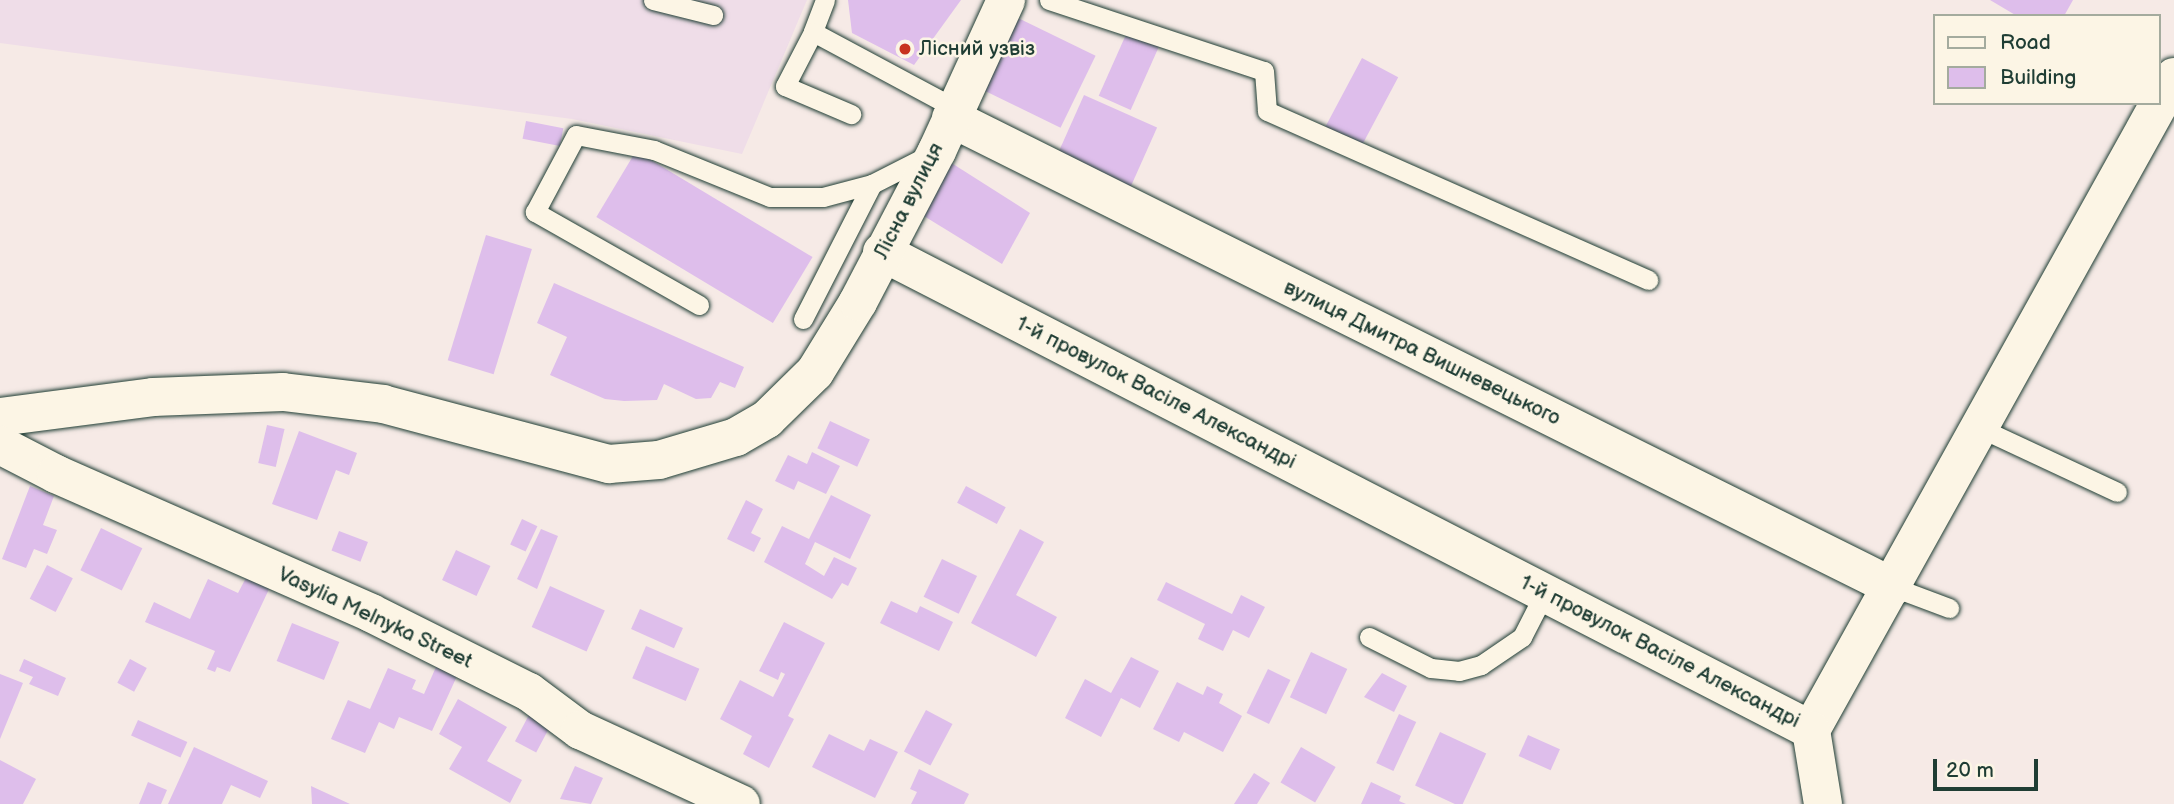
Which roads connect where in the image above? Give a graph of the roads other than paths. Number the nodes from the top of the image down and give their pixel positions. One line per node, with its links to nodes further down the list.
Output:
1 (653, 0): 5 (lane)
2 (825, 0): 6 (lane)
3 (1006, 0): 11 (street, Лісна вулиця)
4 (1049, 0): 14 (lane)
5 (713, 15)
6 (813, 32): 10 (lane); 11 (lane)
7 (2174, 77): 8 (street, 1-й провулок Васіле Александрі)
8 (2160, 102)
9 (2159, 105): 18 (street, 1-й провулок Васіле Александрі)
10 (851, 114)
11 (948, 126): 12 (lane); 13 (street, Лісна вулиця); 21 (street, вулиця Дмитра Вишневецького)
12 (872, 184): 15 (lane); 16 (lane)
13 (882, 252): 17 (street, Лісна вулиця); 22 (street, 1-й провулок Васіле Александрі)
14 (1648, 280)
15 (699, 305)
16 (803, 319)
17 (0, 417)
18 (1980, 428): 20 (lane); 21 (street, 1-й провулок Васіле Александрі)
19 (0, 445): 26 (street, Vasylia Melnyka Street)
20 (2117, 492)
21 (1894, 587): 23 (lane); 25 (street, 1-й провулок Васіле Александрі)
22 (1546, 590): 24 (lane); 25 (street, 1-й провулок Васіле Александрі)
23 (1949, 608)
24 (1369, 637)
25 (1811, 730): 27 (street)
26 (741, 804)
27 (1822, 804)

